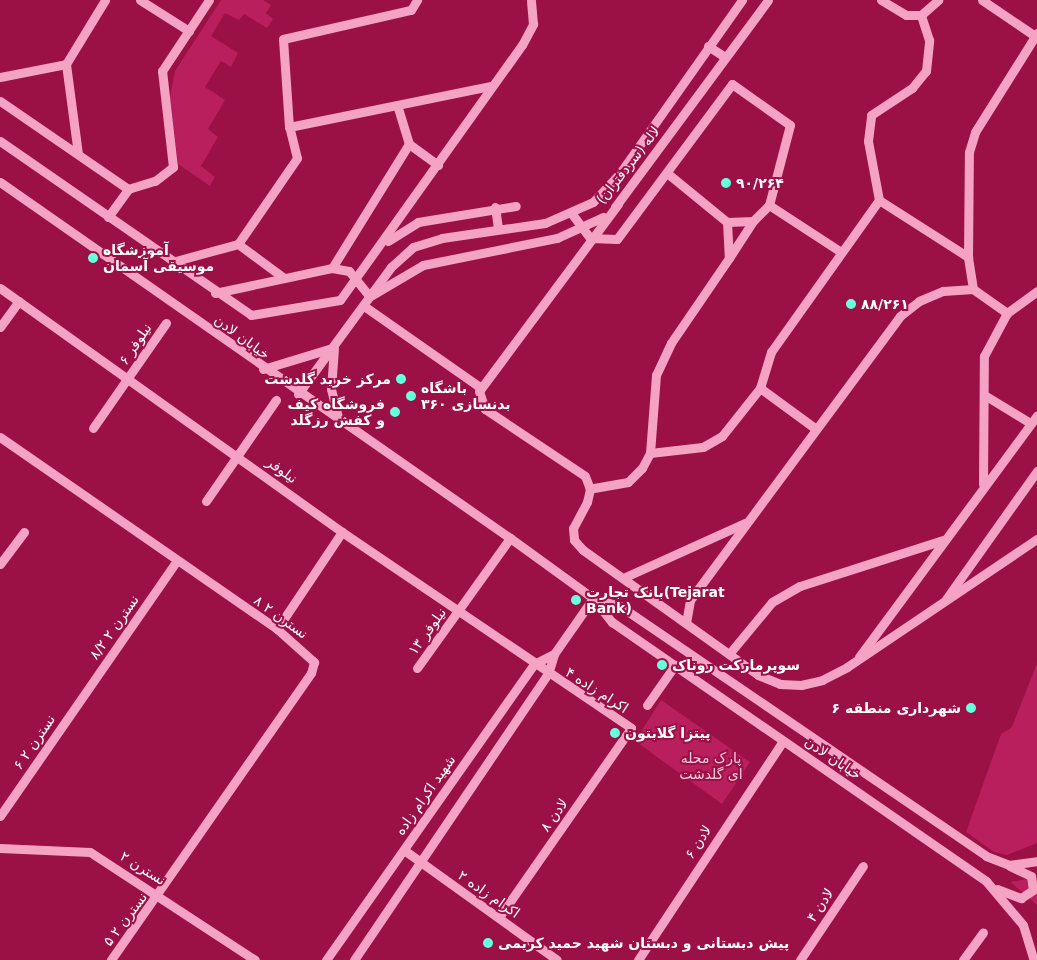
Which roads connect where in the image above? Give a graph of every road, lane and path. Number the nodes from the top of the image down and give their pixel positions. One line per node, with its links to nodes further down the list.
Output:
1 (105, 0): 16 (street)
2 (140, 0): 12 (street)
3 (210, 0): 12 (street)
4 (417, 0): 21 (street)
5 (531, 0): 18 (street)
6 (742, 0): 14 (street, لاله (سردفتران))
7 (768, 0): 15 (street, لاله (سردفتران))
8 (881, 0): 11 (street)
9 (938, 0): 11 (street)
10 (982, 0): 13 (street)
11 (921, 15): 29 (street)
12 (188, 31): 28 (street)
13 (1036, 34): 44 (street)
14 (708, 46): 15 (street); 34 (street, لاله (سردفتران))
15 (725, 57): 30 (street, لاله (سردفتران))
16 (66, 64): 17 (street); 24 (street)
17 (0, 77)
18 (491, 86): 20 (street); 25 (street)
19 (0, 101): 24 (street)
20 (398, 108): 21 (street); 23 (street)
21 (290, 127): 41 (street)
22 (0, 141): 35 (street)
23 (409, 144): 25 (street); 47 (street)
24 (78, 154): 28 (street)
25 (438, 165): 42 (street)
26 (667, 173): 31 (street); 37 (street); 40 (street)
27 (0, 182): 61 (street, خیابان لادن)
28 (128, 189): 35 (street)
29 (879, 200): 43 (street); 44 (street)
30 (618, 204): 39 (street, لاله (سردفتران)); 40 (street)
31 (769, 205): 36 (street); 43 (street)
32 (516, 206): 33 (street)
33 (495, 207): 38 (street); 42 (street)
34 (572, 214): 38 (street, لاله (سردفتران)); 39 (street)
35 (108, 217): 46 (street)
36 (753, 221): 37 (street); 45 (street)
37 (727, 222): 45 (street)
38 (498, 229): 54 (street, لاله (سردفتران))
39 (582, 230): 40 (street); 54 (street, لاله (سردفتران))
40 (590, 238): 64 (street)
41 (238, 244): 46 (street); 49 (street)
42 (383, 245): 48 (street)
43 (841, 252): 63 (street)
44 (968, 257): 51 (street)
45 (729, 258): 73 (street)
46 (172, 262): 53 (street)
47 (332, 268): 48 (street); 49 (street)
48 (357, 277): 53 (street); 54 (street)
49 (284, 278): 53 (street)
50 (0, 288): 55 (street, نیلوفر)
51 (973, 290): 57 (street); 71 (street)
52 (1037, 291): 57 (street)
53 (215, 293)
54 (370, 297): 56 (street, لاله (سردفتران))
55 (19, 301): 59 (street); 62 (street, نیلوفر)
56 (363, 308): 60 (street, لاله (سردفتران)); 64 (street)
57 (1007, 314): 66 (street)
58 (166, 323): 62 (street, ۶ نیلوفر)
59 (0, 327)
60 (334, 347): 61 (street); 65 (street, لاله (سردفتران)); 69 (street)
61 (263, 369): 65 (street, خیابان لادن)
62 (127, 380): 70 (street, ۶ نیلوفر); 74 (street, نیلوفر)
63 (760, 388): 71 (street); 73 (street)
64 (480, 390): 77 (street)
65 (298, 394): 69 (street, خیابان لادن)
66 (986, 396): 68 (street); 76 (street)
67 (276, 400): 74 (street)
68 (1034, 420): 76 (street)
69 (340, 424): 82 (street, خیابان لادن)
70 (93, 428)
71 (816, 429): 79 (street)
72 (0, 437): 85 (street, ۸ نسترن ۲)
73 (650, 453): 77 (street)
74 (239, 456): 78 (street); 81 (street, نیلوفر)
75 (1037, 471): 89 (street)
76 (982, 485): 84 (street)
77 (590, 489): 87 (street)
78 (206, 501)
79 (748, 522): 87 (street); 91 (street)
80 (24, 532): 86 (street)
81 (342, 532): 90 (street, نیلوفر); 92 (street)
82 (510, 538): 88 (street, خیابان لادن); 90 (street, ۱۳ نیلوفر)
83 (1037, 539): 89 (street)
84 (944, 540): 94 (street); 95 (street)
85 (176, 562): 92 (street, ۸ نسترن ۲); 101 (street, ۸/۲ نسترن ۲)
86 (0, 564)
87 (623, 578): 91 (street)
88 (593, 598): 93 (street, شهید اکرام زاده); 97 (street, خیابان لادن); 110 (street, خیابان لادن)
89 (942, 605): 95 (street)
90 (459, 610): 96 (street, نیلوفر); 98 (street, ۱۳ نیلوفر)
91 (686, 623): 94 (street)
92 (277, 629): 112 (street, ۸ نسترن ۲)
93 (554, 654): 96 (street, شهید اکرام زاده); 99 (street, شهید اکرام زاده)
94 (729, 654): 95 (street)
95 (855, 663)
96 (534, 664): 99 (street, نیلوفر); 106 (street, شهید اکرام زاده)
97 (674, 664): 100 (street); 103 (street, خیابان لادن)
98 (417, 668)
99 (548, 674): 102 (street, ۴ اکرام زاده); 108 (street, شهید اکرام زاده)
100 (647, 705)
101 (73, 709): 104 (street, ۶ نسترن ۲)
102 (631, 728): 113 (street, ۸ لادن)
103 (783, 741): 111 (street, خیابان لادن); 120 (street, ۶ لادن)
104 (0, 816)
105 (0, 848): 112 (street, نسترن ۲)
106 (404, 850): 108 (street, ۲ اکرام زاده); 117 (street, شهید اکرام زاده)
107 (1037, 861): 110 (street)
108 (420, 862): 113 (street, ۲ اکرام زاده); 118 (street, شهید اکرام زاده)
109 (863, 866): 121 (street, ۴ لادن)
110 (1009, 866): 111 (street, خیابان لادن)
111 (997, 889): 123 (street, خیابان لادن)
112 (160, 894): 115 (street, ۵ نسترن ۲); 116 (street, نسترن ۲)
113 (499, 918): 119 (street, ۲ اکرام زاده)
114 (983, 932): 122 (street)
115 (111, 960)
116 (256, 960)
117 (326, 960)
118 (354, 960)
119 (557, 960)
120 (638, 960)
121 (800, 960)
122 (963, 960)
123 (1034, 960)

